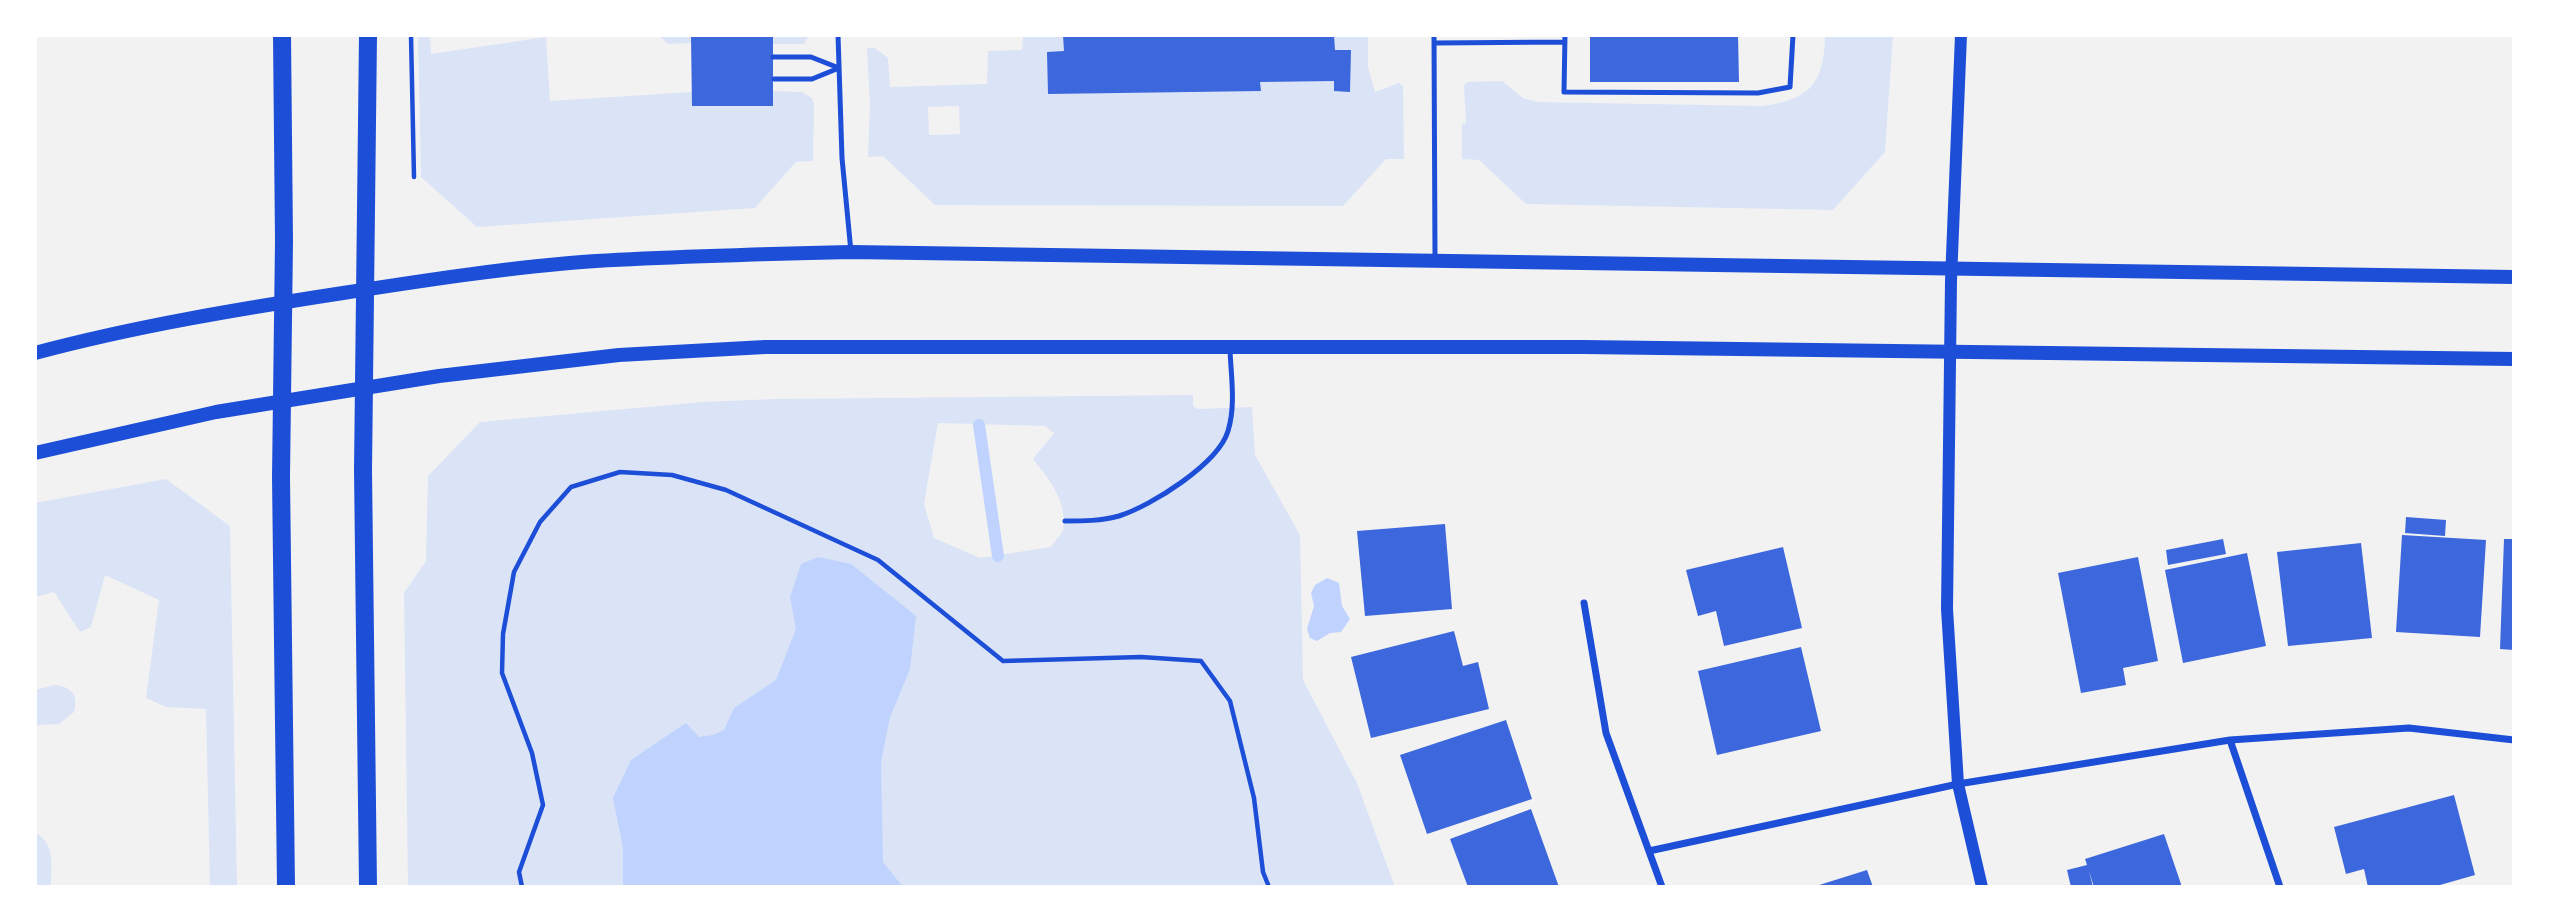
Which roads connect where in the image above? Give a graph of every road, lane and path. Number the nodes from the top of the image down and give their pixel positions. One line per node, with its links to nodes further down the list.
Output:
1 (282, 35): 21 (main road)
2 (368, 35): 20 (main road)
3 (411, 35): 15 (path)
4 (838, 35): 13 (lane)
5 (1434, 35): 11 (lane)
6 (1565, 35): 10 (lane)
7 (1793, 35): 10 (lane)
8 (1961, 35): 18 (street)
9 (1518, 38): 10 (lane); 11 (lane)
10 (1565, 42)
11 (1434, 43): 17 (lane)
12 (773, 57): 13 (lane)
13 (839, 68): 14 (lane); 16 (lane)
14 (774, 79)
15 (414, 177)
16 (851, 252): 17 (main road); 20 (main road)
17 (1435, 260): 18 (main road)
18 (1952, 268): 19 (main road); 23 (street)
19 (2514, 277)
20 (365, 290): 21 (main road); 26 (main road)
21 (283, 302): 24 (main road); 27 (main road)
22 (1230, 346): 23 (main road); 26 (main road); 29 (lane)
23 (1952, 351): 25 (main road); 33 (street)
24 (35, 353)
25 (2514, 359)
26 (364, 388): 27 (main road); 38 (main road)
27 (281, 402): 28 (main road); 34 (main road)
28 (35, 453)
29 (1065, 522)
30 (1584, 603): 35 (street)
31 (2230, 740): 32 (street); 33 (street); 43 (street)
32 (2514, 740)
33 (1958, 784): 35 (street); 42 (street)
34 (285, 845): 36 (lane); 37 (main road)
35 (1649, 851): 41 (street)
36 (280, 887)
37 (286, 887)
38 (368, 887)
39 (522, 887): 40 (path)
40 (1269, 887)
41 (1661, 887)
42 (1982, 887)
43 (2280, 887)

